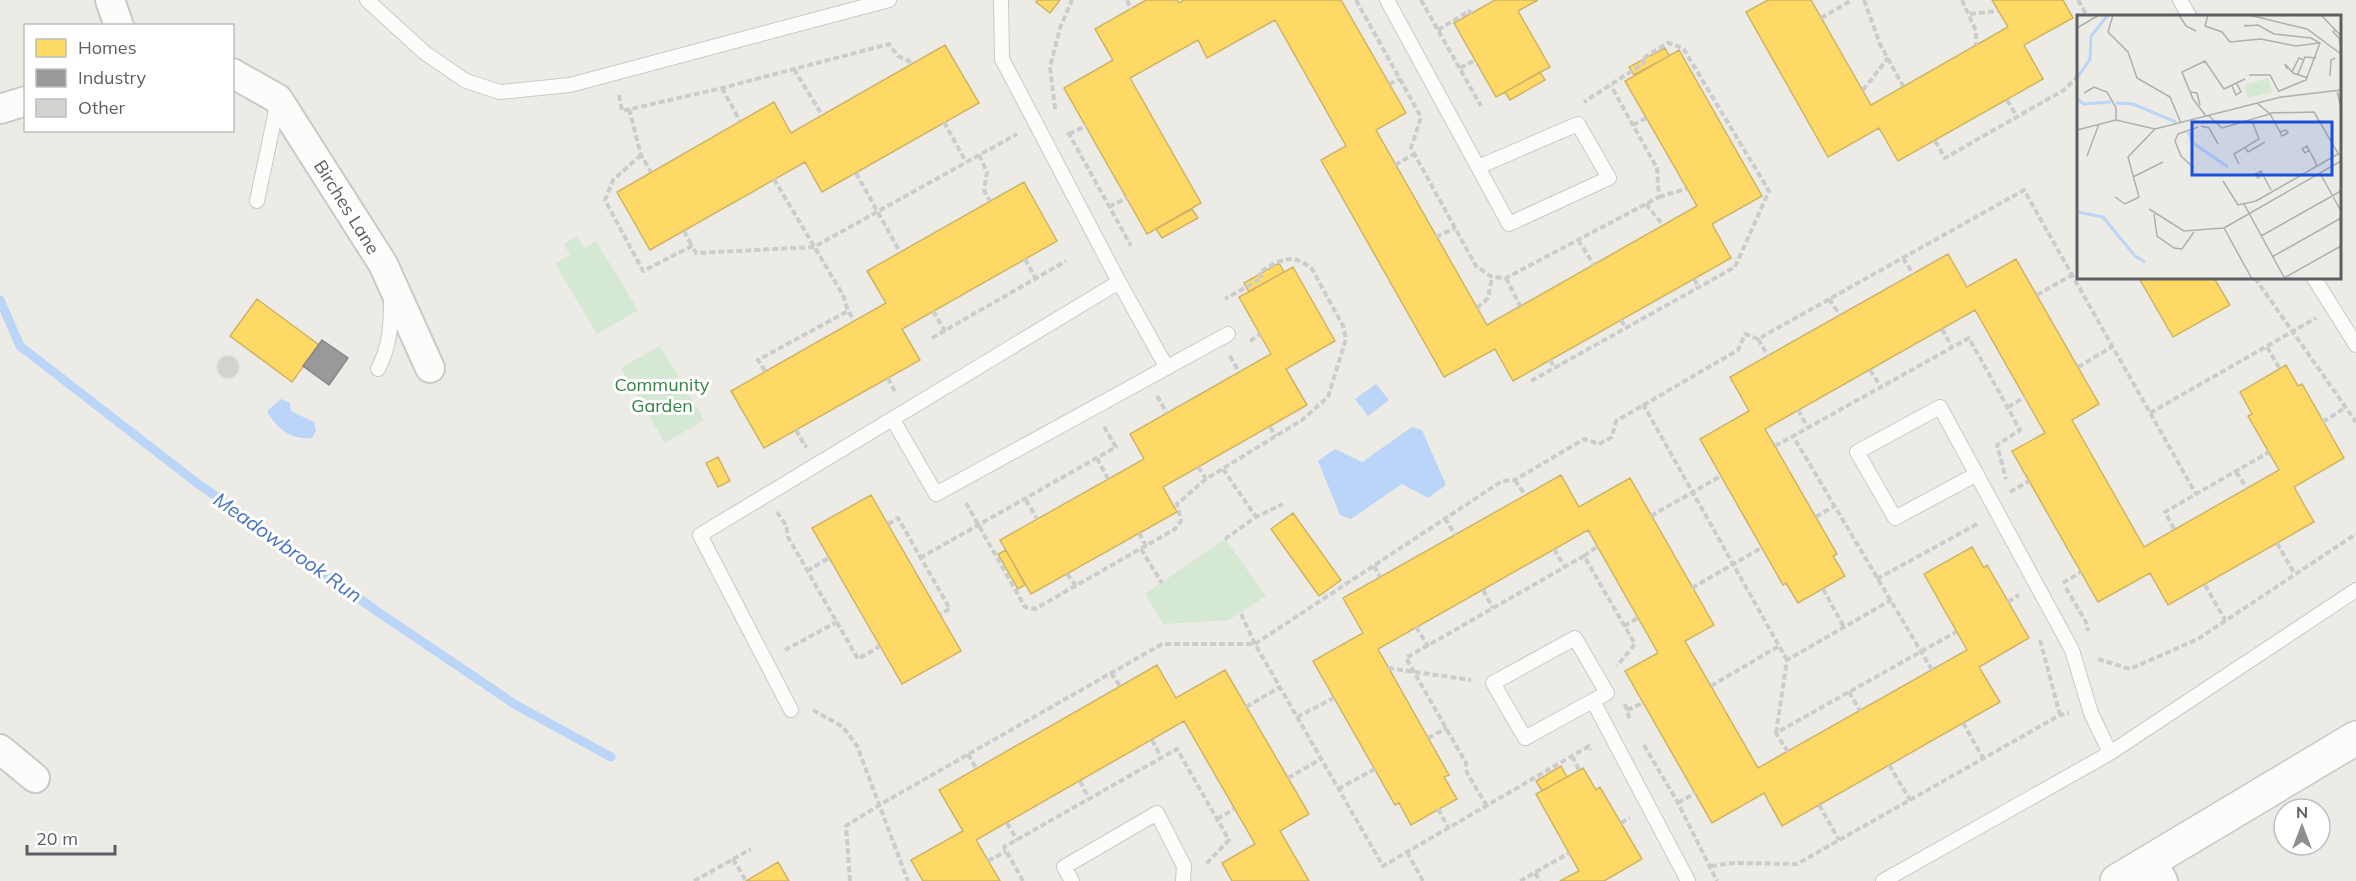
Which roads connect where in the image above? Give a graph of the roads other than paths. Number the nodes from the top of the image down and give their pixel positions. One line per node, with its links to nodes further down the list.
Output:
1 (110, 0): 8 (street)
2 (367, 0): 3 (lane)
3 (889, 0)
4 (1001, 0): 17 (lane)
5 (1386, 0): 13 (lane)
6 (2180, 0): 7 (lane)
7 (2188, 15)
8 (118, 24)
9 (234, 74): 10 (street, Birches Lane)
10 (278, 99): 14 (lane); 16 (street, Birches Lane)
11 (24, 102): 12 (street)
12 (0, 110)
13 (1478, 167): 13 (lane)
14 (257, 201)
15 (2314, 279): 19 (lane)
16 (392, 282): 20 (street, Birches Lane); 22 (lane)
17 (1119, 282): 21 (lane); 23 (lane)
18 (1228, 334): 21 (lane)
19 (2356, 345)
20 (430, 368)
21 (1167, 368): 23 (lane)
22 (378, 369)
23 (893, 420): 27 (lane)
24 (1977, 474): 24 (lane); 30 (lane)
25 (2356, 590): 30 (lane)
26 (1593, 701): 26 (lane); 35 (lane)
27 (791, 710)
28 (2356, 738): 32 (street)
29 (0, 749): 31 (street)
30 (2110, 753): 36 (lane)
31 (35, 778)
32 (2157, 871): 37 (street)
33 (1072, 881): 34 (lane)
34 (1184, 881)
35 (1688, 881)
36 (1883, 881)
37 (2117, 881)

